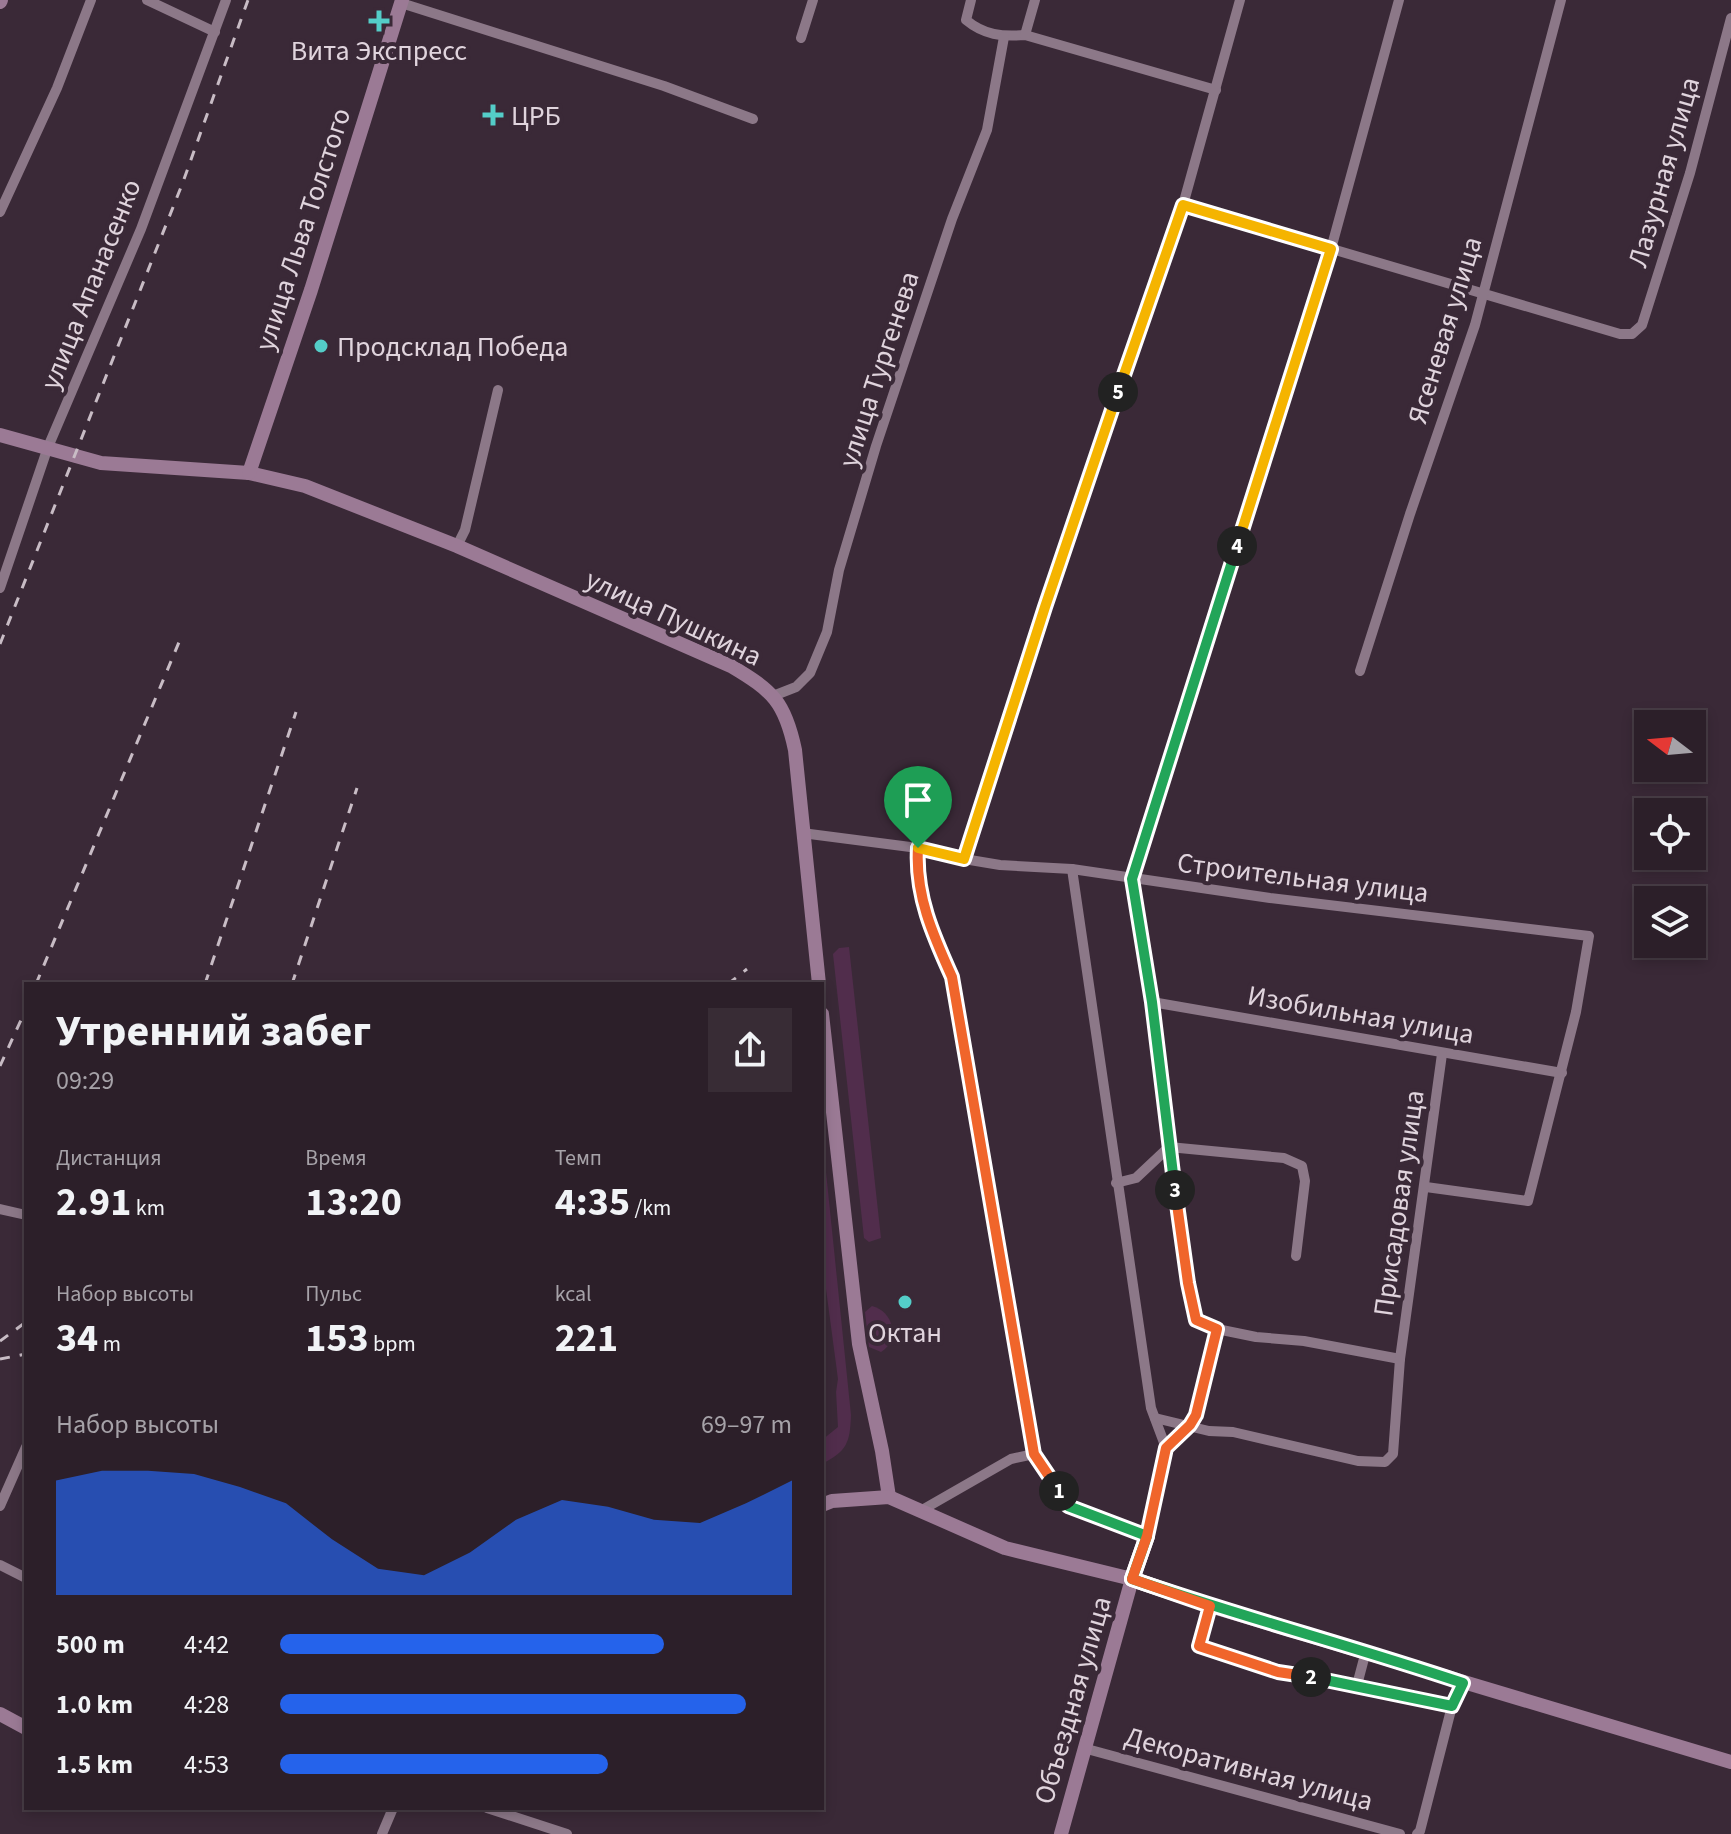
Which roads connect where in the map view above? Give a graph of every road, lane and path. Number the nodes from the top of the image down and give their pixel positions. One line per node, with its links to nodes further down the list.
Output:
1 (91, 0): 19 (street)
2 (147, 0): 12 (street)
3 (226, 0): 12 (street, улица Апанасенко)
4 (813, 0): 15 (street)
5 (971, 0): 14 (street)
6 (1035, 0): 13 (street)
7 (1240, 0): 16 (street)
8 (1399, 0): 20 (street)
9 (1561, 0): 21 (street, Ясеневая улица)
10 (402, 1): 17 (street); 25 (main road, улица Льва Толстого)
11 (1731, 18): 21 (street, Лазурная улица)
12 (215, 32): 24 (street, улица Апанасенко)
13 (1025, 35): 14 (street); 16 (street)
14 (1004, 37): 29 (street, улица Тургенева)
15 (801, 38)
16 (1216, 90): 18 (street)
17 (753, 119)
18 (1183, 205): 20 (street); 32 (street)
19 (0, 212)
20 (1331, 249): 21 (street); 34 (street)
21 (1482, 295): 28 (street, Ясеневая улица)
22 (498, 390): 26 (street)
23 (0, 435): 24 (main road, улица Пушкина)
24 (48, 447): 25 (main road, улица Пушкина); 27 (street, улица Апанасенко)
25 (249, 473): 26 (main road, улица Пушкина)
26 (457, 546): 29 (main road, улица Пушкина)
27 (0, 588)
28 (1360, 671)
29 (773, 696): 30 (main road, улица Пушкина)
30 (802, 833): 31 (street, Строительная улица); 35 (main road, улица Пушкина)
31 (918, 848): 32 (street, Строительная улица); 52 (street)
32 (964, 859): 33 (street, Строительная улица)
33 (1072, 869): 34 (street, Строительная улица); 41 (street)
34 (1132, 879): 36 (street); 39 (street, Строительная улица)
35 (819, 982)
36 (1152, 1002): 38 (street, Изобильная улица); 40 (street)
37 (824, 1032): 53 (main road)
38 (1442, 1054): 39 (street, Изобильная улица); 42 (street, Присадовая улица)
39 (1562, 1073): 42 (street)
40 (1169, 1147): 41 (street); 45 (street); 46 (street)
41 (1116, 1183): 48 (street)
42 (1426, 1187): 47 (street, Присадовая улица)
43 (0, 1209): 44 (street)
44 (24, 1215)
45 (1296, 1256)
46 (1217, 1329): 47 (street, Присадовая улица); 49 (street)
47 (1400, 1359): 49 (street, Присадовая улица)
48 (1155, 1418): 49 (street, Присадовая улица); 50 (street)
49 (1190, 1425): 50 (street)
50 (1166, 1448): 57 (street)
51 (24, 1452): 55 (street)
52 (1034, 1454): 56 (street); 57 (street)
53 (889, 1497): 54 (main road); 56 (main road)
54 (824, 1504)
55 (0, 1506)
56 (922, 1510): 60 (main road)
57 (1147, 1536): 60 (street)
58 (0, 1565): 59 (street)
59 (24, 1577)
60 (1132, 1579): 61 (main road); 68 (main road, Объездная улица)
61 (1210, 1606): 62 (main road); 64 (street)
62 (1366, 1651): 63 (main road); 64 (street)
63 (1463, 1683): 65 (street); 69 (main road)
64 (1357, 1685): 65 (street)
65 (1452, 1706): 76 (street)
66 (0, 1714): 67 (main road)
67 (24, 1727)
68 (1087, 1749): 74 (main road, Объездная улица); 75 (street, Декоративная улица)
69 (1731, 1762)
70 (392, 1810): 72 (street)
71 (493, 1810): 73 (street)
72 (382, 1834)
73 (567, 1834)
74 (1061, 1834)
75 (1400, 1834)
76 (1417, 1834)

